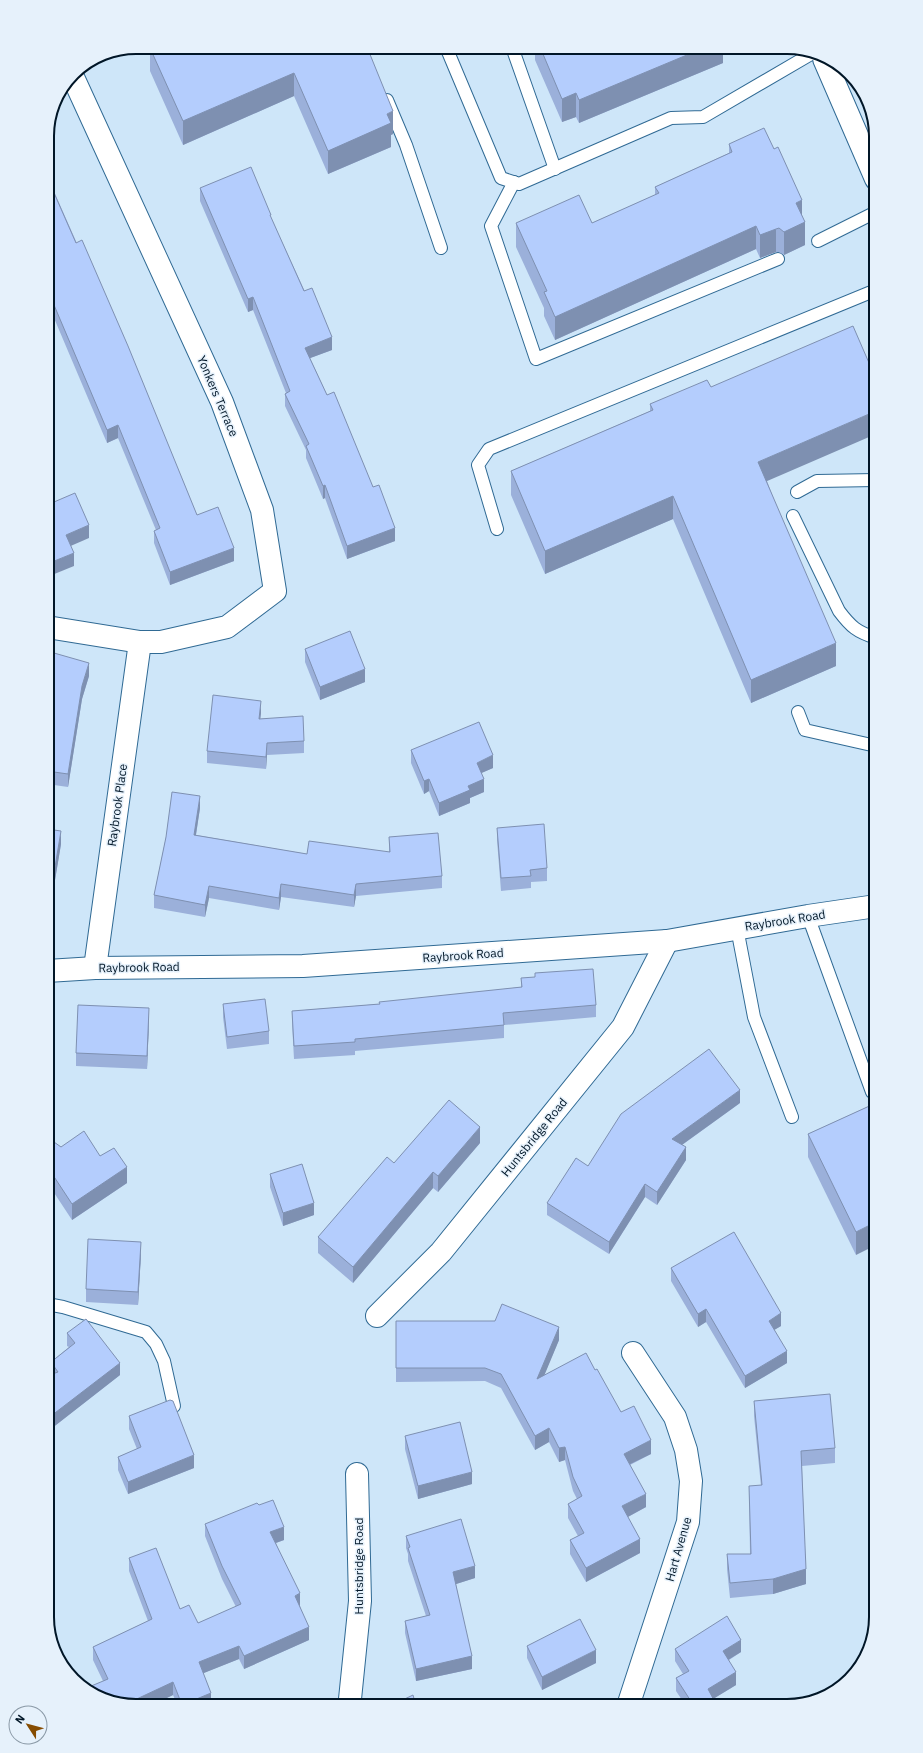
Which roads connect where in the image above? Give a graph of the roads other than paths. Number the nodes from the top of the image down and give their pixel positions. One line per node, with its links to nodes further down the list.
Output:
1 (449, 54): 9 (lane)
2 (514, 54): 8 (lane)
3 (807, 57): 8 (lane)
4 (826, 64): 7 (street)
5 (75, 81): 21 (street, Yonkers Terrace)
6 (383, 89): 12 (lane)
7 (869, 163)
8 (555, 169): 9 (lane)
9 (514, 182): 13 (lane)
10 (869, 216): 11 (lane)
11 (818, 241)
12 (441, 248)
13 (778, 259)
14 (869, 293): 18 (lane)
15 (869, 480): 16 (lane)
16 (797, 492)
17 (793, 516): 20 (lane)
18 (497, 529)
19 (54, 628): 21 (street)
20 (869, 636)
21 (140, 642): 28 (street, Raybrook Place)
22 (798, 712): 23 (lane)
23 (869, 744)
24 (869, 907): 25 (street, Raybrook Road)
25 (808, 916): 26 (street, Raybrook Road); 30 (lane)
26 (737, 928): 27 (street, Raybrook Road); 31 (lane)
27 (667, 941): 28 (street, Raybrook Road); 33 (street, Huntsbridge Road)
28 (95, 968): 29 (street, Raybrook Road)
29 (54, 971)
30 (869, 1084)
31 (792, 1117)
32 (54, 1305): 35 (lane)
33 (377, 1316)
34 (633, 1353): 38 (street, Hart Avenue)
35 (174, 1406)
36 (357, 1474): 37 (street, Huntsbridge Road)
37 (345, 1699)
38 (630, 1699)

